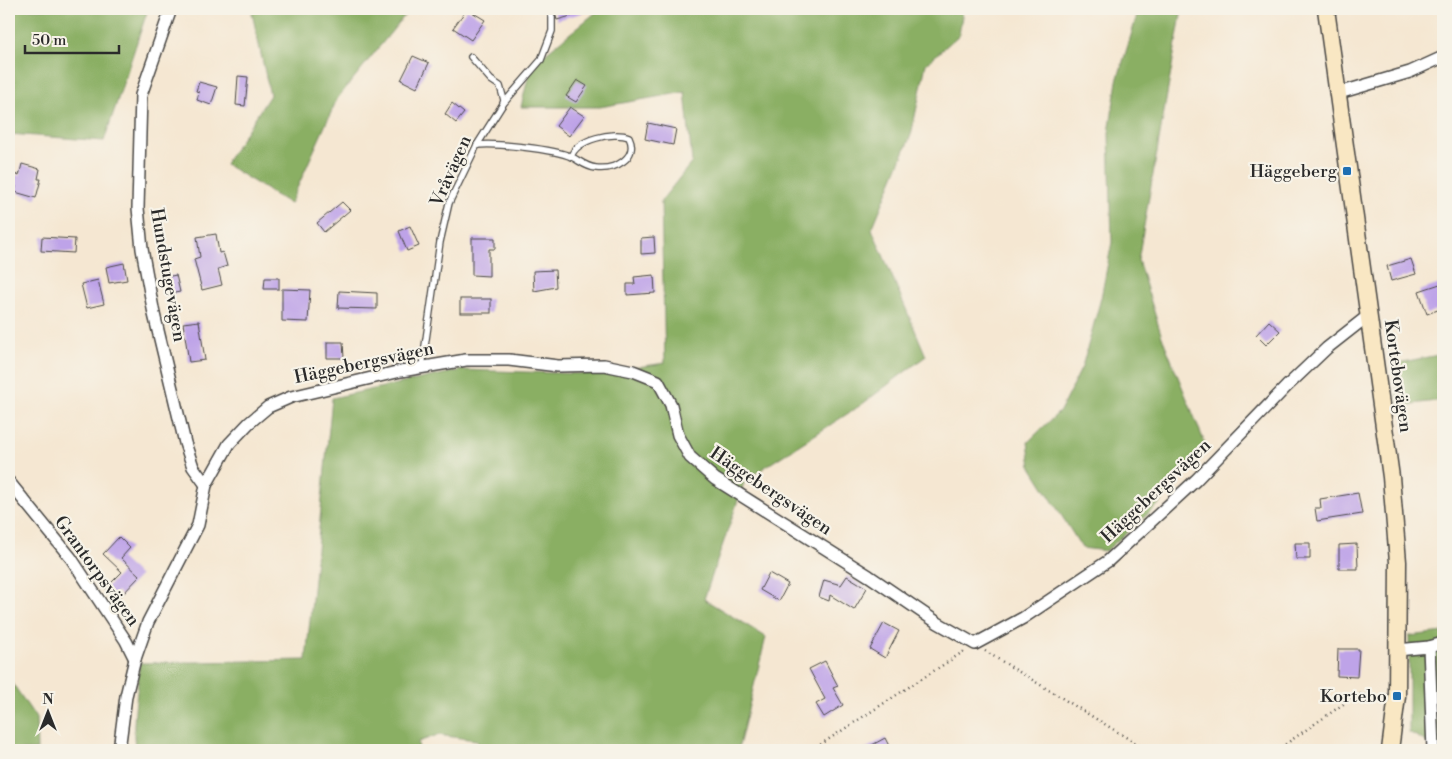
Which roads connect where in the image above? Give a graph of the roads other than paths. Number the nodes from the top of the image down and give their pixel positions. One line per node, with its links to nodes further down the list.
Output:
1 (171, 9): 13 (street, Hundstugevägen)
2 (549, 9): 7 (lane, Vråvägen)
3 (1326, 9): 6 (street, Kortebovägen)
4 (472, 57): 7 (lane)
5 (1443, 57): 6 (street)
6 (1338, 93): 10 (street, Kortebovägen)
7 (502, 104): 8 (lane, Vråvägen)
8 (477, 145): 9 (lane); 11 (lane, Vråvägen)
9 (571, 157): 9 (lane)
10 (1369, 315): 11 (street, Häggebergsvägen); 16 (street, Kortebovägen)
11 (422, 367): 13 (street, Häggebergsvägen)
12 (9, 482): 17 (street, Grantorpsvägen)
13 (206, 485): 17 (street, Häggebergsvägen)
14 (1443, 643): 15 (street)
15 (1429, 647): 16 (street); 20 (street)
16 (1397, 650): 19 (street, Kortebovägen)
17 (135, 659): 18 (street, Häggebergsvägen)
18 (118, 750)
19 (1390, 750)
20 (1433, 750)

